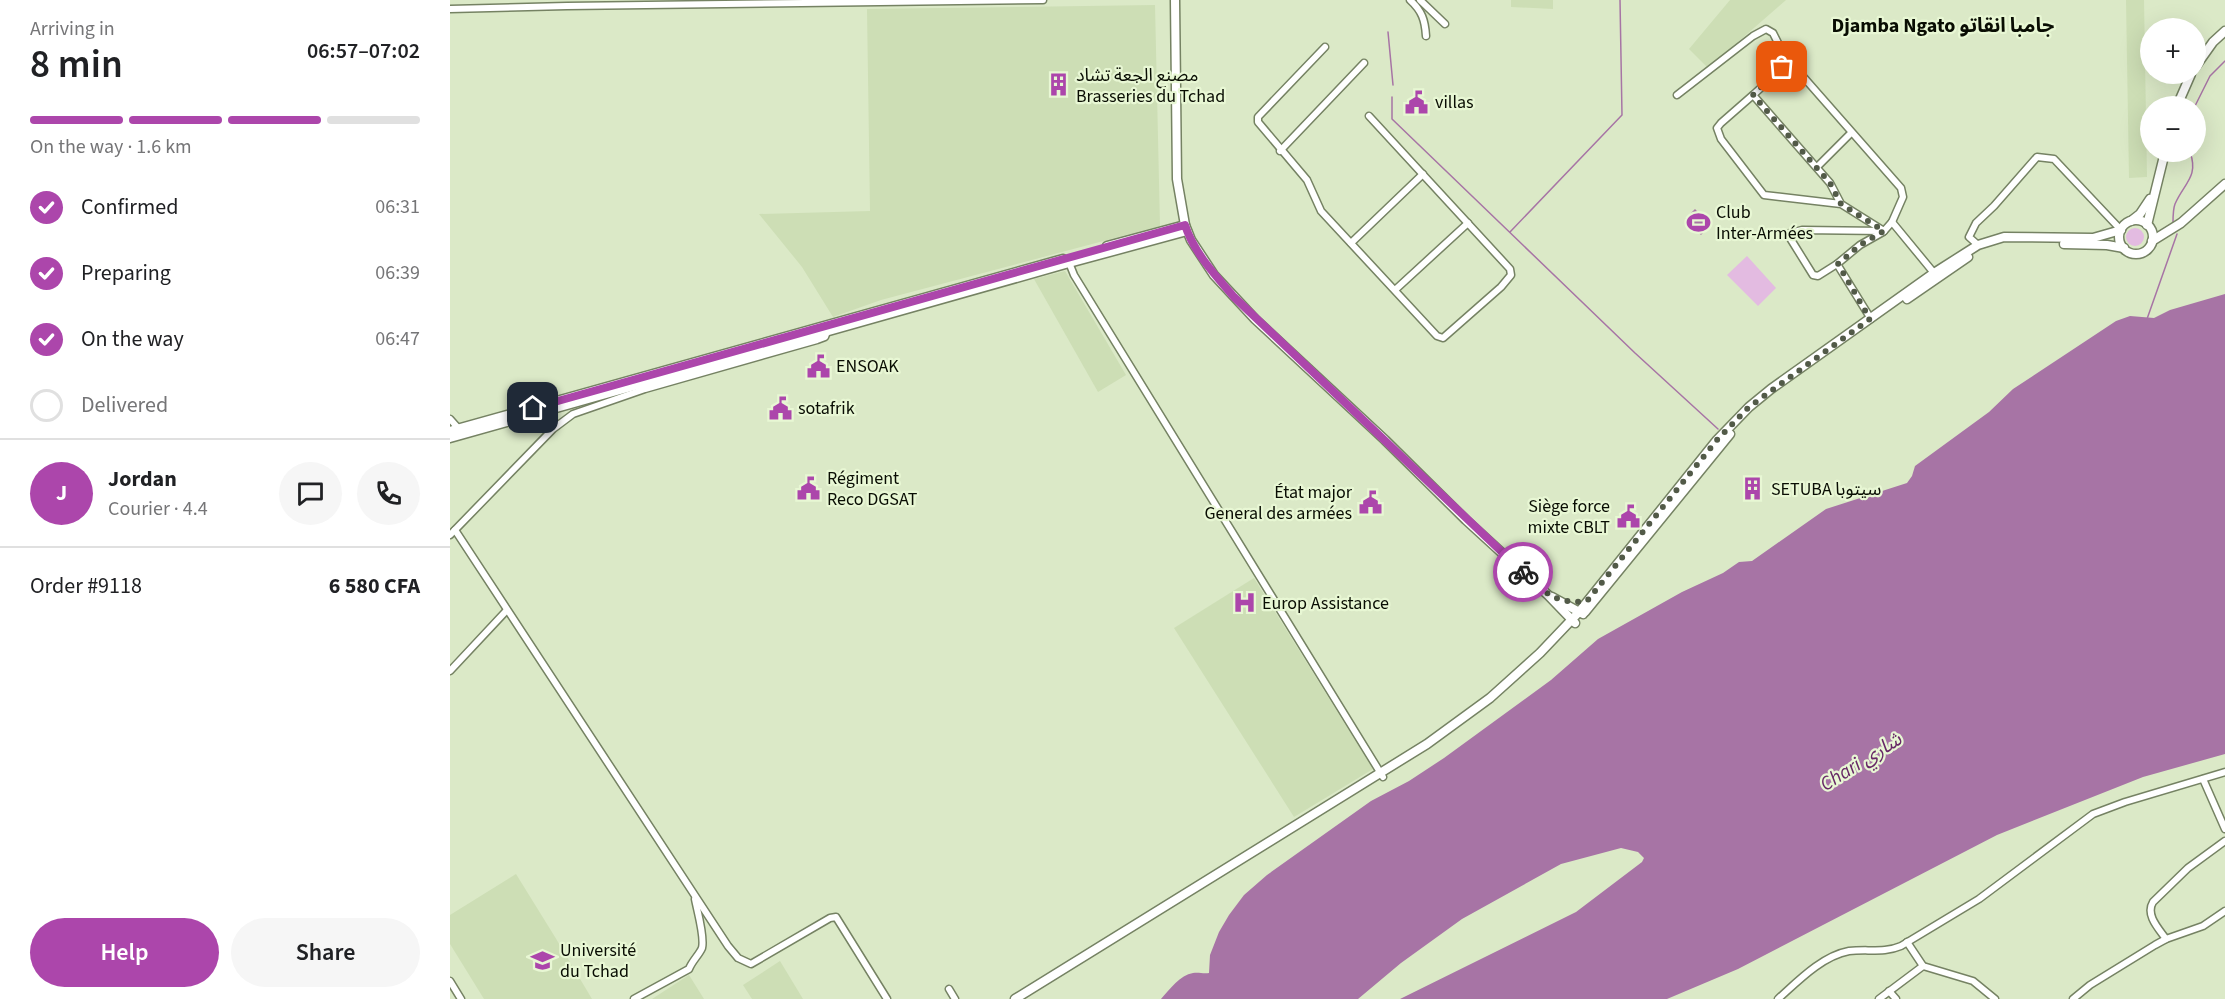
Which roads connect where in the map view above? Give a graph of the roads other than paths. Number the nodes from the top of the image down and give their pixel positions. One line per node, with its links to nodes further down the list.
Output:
1 (1043, 0): 5 (street)
2 (1175, 0): 24 (main road)
3 (1410, 0): 8 (street)
4 (1420, 0): 6 (street)
5 (450, 9)
6 (1444, 24)
7 (2225, 31): 10 (main road)
8 (1426, 36)
9 (1325, 47): 17 (street)
10 (2206, 52)
11 (1364, 63): 17 (street)
12 (1788, 63): 13 (street); 14 (street); 16 (street)
13 (1677, 95)
14 (1753, 95): 19 (street); 23 (street)
15 (1369, 116): 20 (street)
16 (1851, 133): 19 (street); 26 (street)
17 (1280, 151): 35 (street)
18 (2163, 162): 22 (main road)
19 (1817, 167): 23 (street)
20 (1423, 174): 27 (street); 35 (street)
21 (2225, 184): 30 (main road)
22 (2157, 185): 25 (main road); 28 (main road)
23 (1841, 204): 32 (street)
24 (1183, 215): 31 (main road); 33 (main road)
25 (2131, 221): 28 (main road); 29 (main road)
26 (1892, 222): 32 (street); 40 (street)
27 (1468, 223): 41 (street); 41 (street)
28 (2149, 226): 30 (main road); 34 (main road)
29 (2121, 230): 36 (main road); 36 (street); 37 (main road)
30 (2167, 230): 34 (main road)
31 (1176, 231): 33 (main road); 33 (main road); 38 (main road)
32 (1884, 231): 39 (street); 39 (street)
33 (1187, 232): 49 (main road)
34 (2152, 241): 37 (main road)
35 (1351, 243): 41 (street)
36 (1978, 245): 40 (main road)
37 (2124, 249): 42 (main road)
38 (1068, 260): 43 (main road); 56 (street)
39 (1838, 264): 42 (street)
40 (1934, 273): 42 (main road)
41 (1395, 290)
42 (1875, 318): 48 (main road); 51 (main road)
43 (828, 329): 45 (main road); 46 (main road); 47 (street)
44 (450, 419): 45 (street)
45 (454, 429)
46 (450, 438)
47 (452, 532): 50 (street)
48 (1587, 601): 49 (main road); 51 (main road)
49 (1560, 604): 51 (main road); 52 (main road); 53 (main road)
50 (507, 610): 54 (street); 60 (street)
51 (1581, 613): 52 (main road)
52 (1573, 622): 53 (main road); 56 (main road)
53 (1560, 632): 56 (main road)
54 (450, 671)
55 (2225, 772): 57 (street)
56 (1381, 774): 68 (main road)
57 (2203, 779): 58 (street); 63 (street)
58 (2225, 829)
59 (2225, 840): 62 (street)
60 (695, 895): 70 (street); 71 (street)
61 (2225, 911): 62 (street)
62 (2166, 939): 77 (street)
63 (1907, 942): 64 (street); 73 (street)
64 (1923, 966): 67 (street); 76 (street)
65 (450, 981): 69 (street)
66 (950, 988): 72 (street)
67 (1889, 991): 74 (street); 75 (street)
68 (1020, 998)
69 (461, 999)
70 (633, 999)
71 (887, 999)
72 (954, 999)
73 (1778, 999)
74 (1879, 999)
75 (1896, 999)
76 (1995, 999)
77 (2073, 999)

